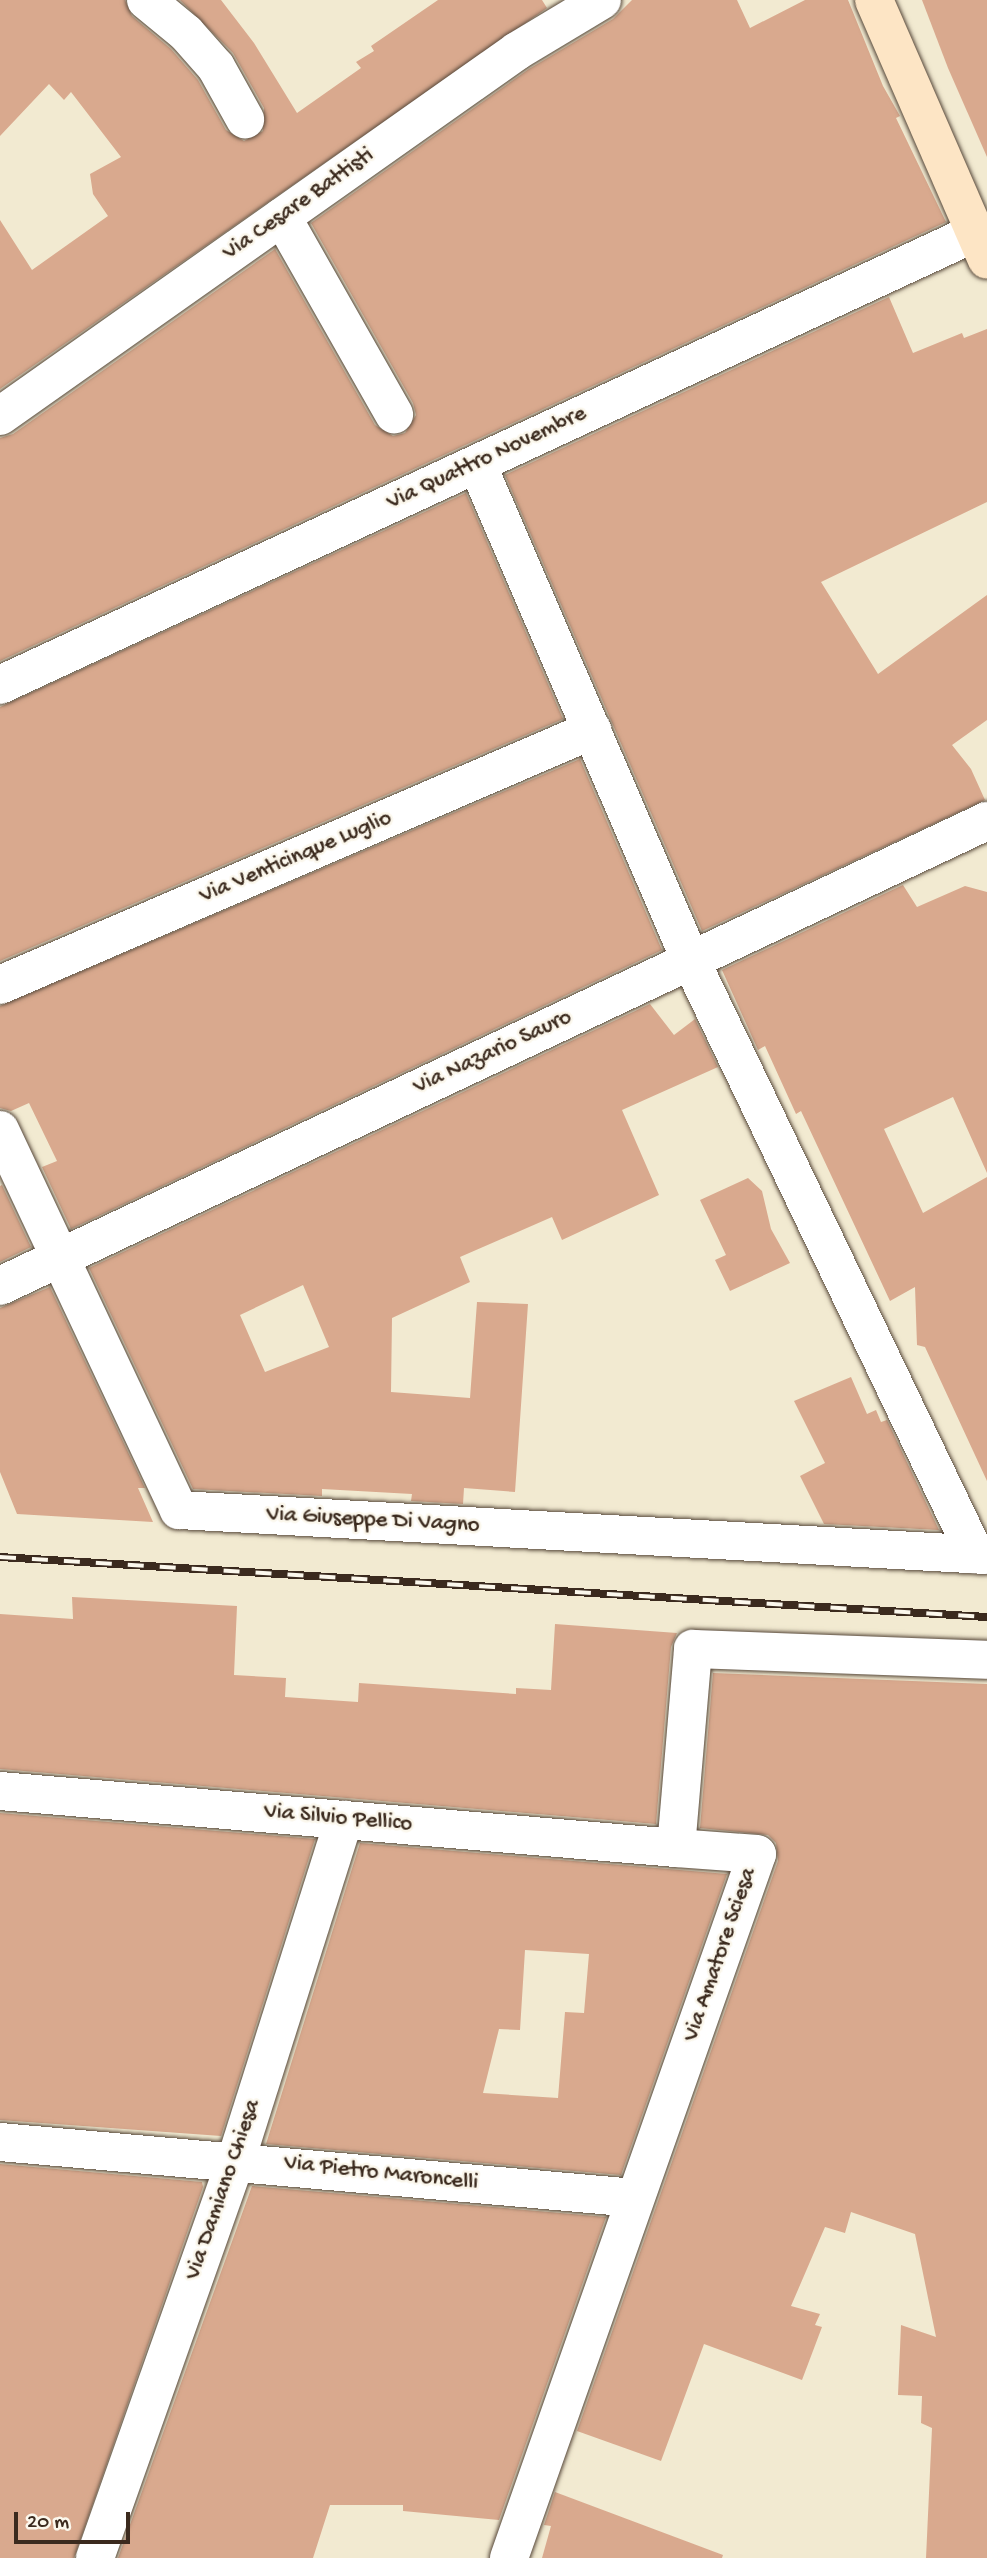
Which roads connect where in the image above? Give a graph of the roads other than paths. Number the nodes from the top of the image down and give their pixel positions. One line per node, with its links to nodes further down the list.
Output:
1 (146, 0): 4 (street)
2 (602, 0): 5 (street, Via Cesare Battisti)
3 (874, 0): 6 (street)
4 (245, 119)
5 (282, 217): 7 (street); 8 (street, Via Cesare Battisti)
6 (981, 246): 9 (street, Via Quattro Novembre)
7 (394, 414)
8 (0, 416)
9 (477, 464): 10 (street, Via Quattro Novembre); 11 (street)
10 (0, 685)
11 (592, 730): 13 (street); 14 (street, Via Venticinque Luglio)
12 (987, 821): 13 (street, Via Nazario Sauro)
13 (690, 960): 16 (street, Via Nazario Sauro); 18 (street)
14 (0, 985)
15 (0, 1130): 16 (street, Via Giuseppe Di Vagno)
16 (58, 1260): 17 (street, Via Nazario Sauro); 18 (street, Via Giuseppe Di Vagno)
17 (0, 1286)
18 (981, 1555)
19 (987, 1660): 22 (street)
20 (0, 1791): 21 (street, Via Silvio Pellico)
21 (344, 1820): 22 (street, Via Silvio Pellico); 24 (street, Via Damiano Chiesa)
22 (676, 1847): 25 (street, Via Amatore Sciesa)
23 (0, 2142): 24 (street, Via Pietro Maroncelli)
24 (236, 2160): 25 (street, Via Pietro Maroncelli); 26 (street, Via Damiano Chiesa)
25 (635, 2198): 27 (street, Via Amatore Sciesa)
26 (95, 2558)
27 (509, 2558)

